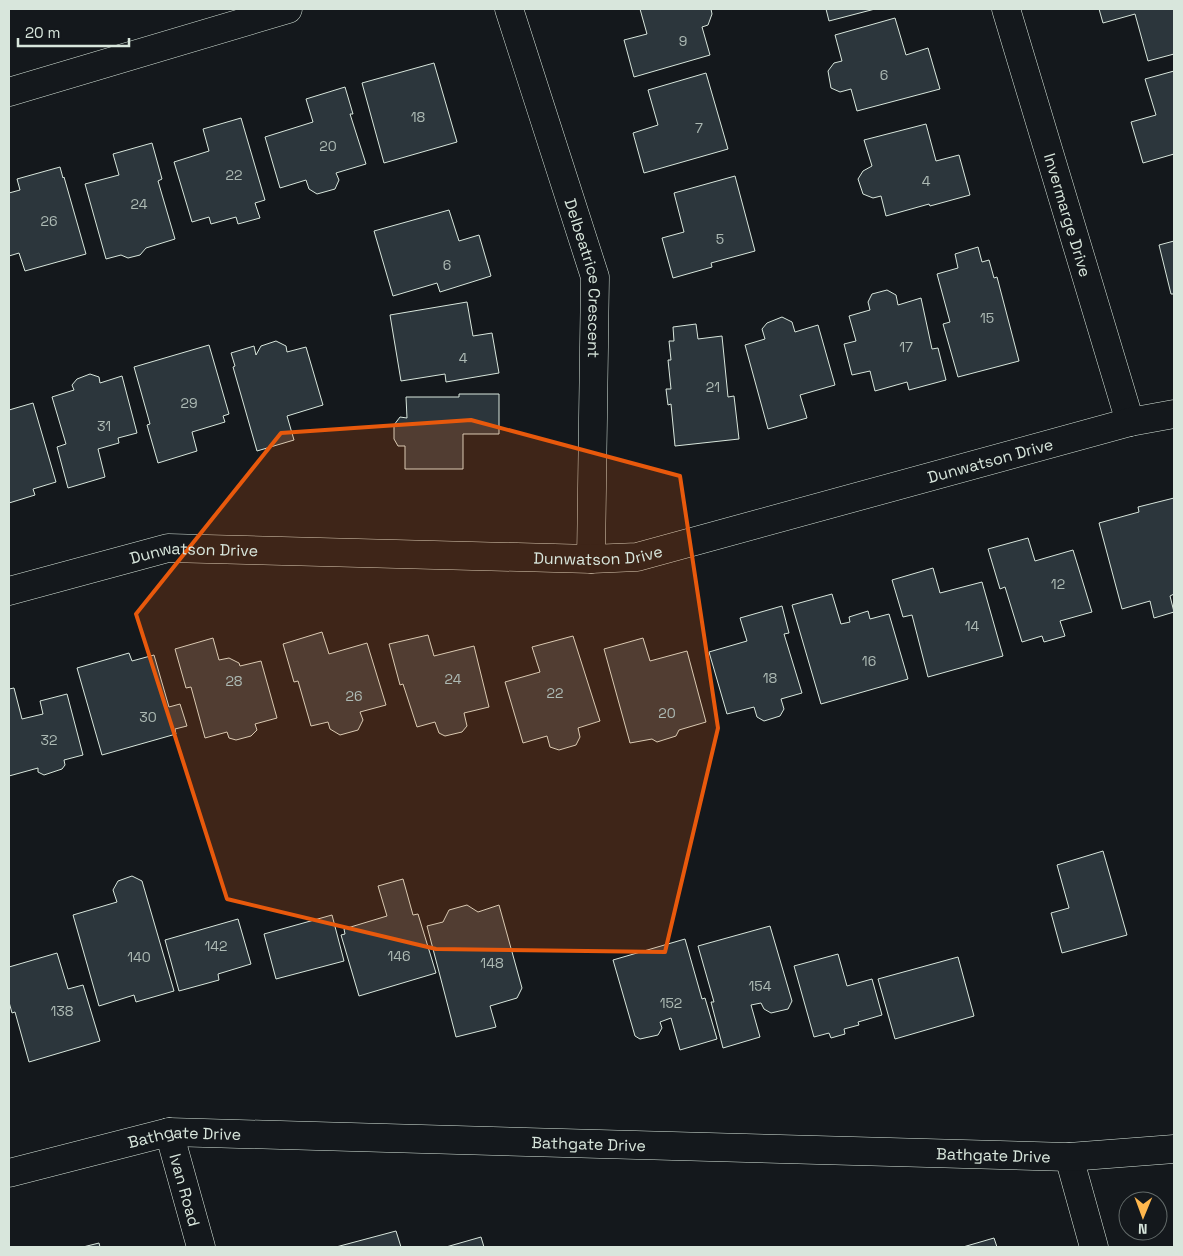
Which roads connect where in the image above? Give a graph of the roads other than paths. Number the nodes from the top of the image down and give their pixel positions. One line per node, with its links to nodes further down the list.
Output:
1 (288, 9): 4 (street)
2 (509, 9): 7 (street, Delbeatrice Crescent)
3 (1006, 9): 6 (street, Invermarge Drive)
4 (9, 92)
5 (1174, 414): 6 (street, Dunwatson Drive)
6 (1130, 422): 7 (street, Dunwatson Drive)
7 (591, 559): 8 (street, Dunwatson Drive)
8 (9, 591)
9 (169, 1132): 11 (street, Bathgate Drive); 12 (street, Bathgate Drive); 13 (street, Ivan Road)
10 (1174, 1150): 11 (street, Bathgate Drive)
11 (1069, 1157): 14 (street)
12 (9, 1173)
13 (201, 1247)
14 (1094, 1247)

